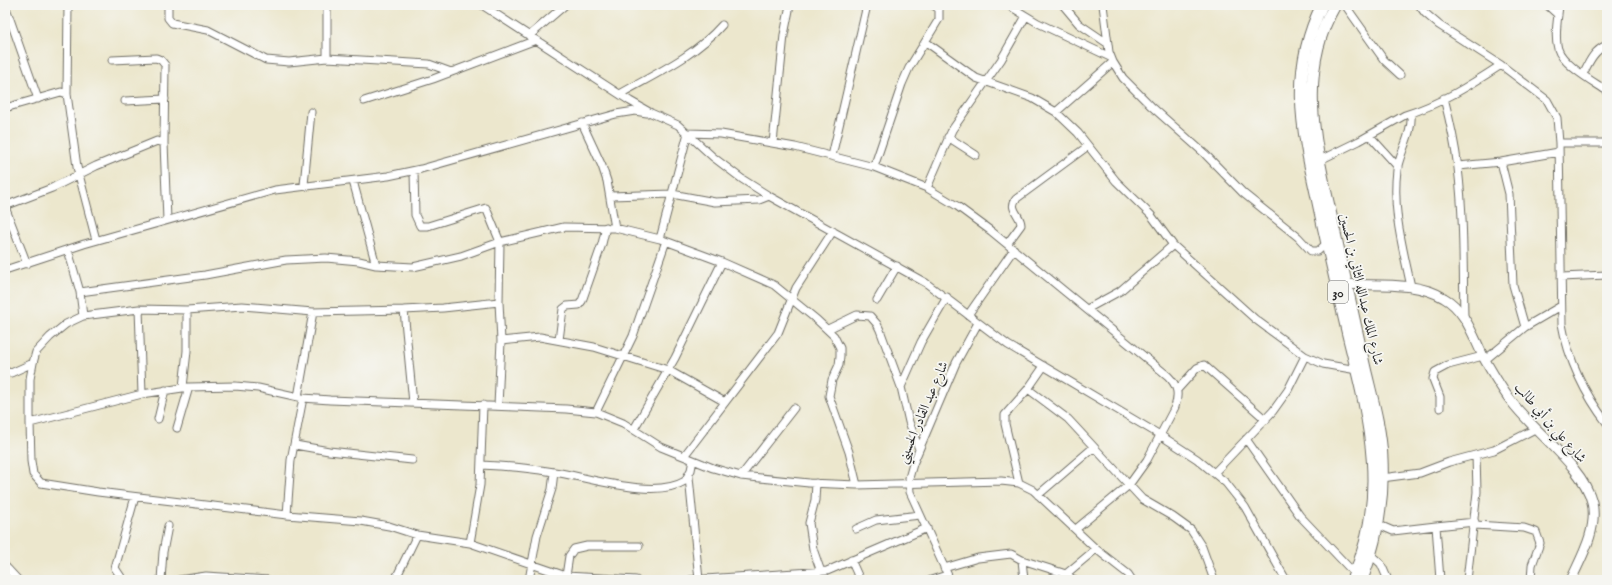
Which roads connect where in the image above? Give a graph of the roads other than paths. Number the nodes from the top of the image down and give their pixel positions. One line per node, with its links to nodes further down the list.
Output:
1 (5, 5): 39 (street)
2 (68, 5): 36 (street)
3 (168, 5): 27 (street)
4 (327, 5): 27 (street)
5 (482, 5): 22 (street)
6 (565, 5): 22 (street)
7 (790, 5): 53 (street)
8 (867, 5): 59 (street)
9 (933, 5): 24 (street)
10 (1008, 5): 20 (street)
11 (1063, 5): 25 (street)
12 (1103, 5): 25 (street)
13 (1322, 5): 81 (main road, شارع الملك عبدالله الثاني بن الحسين / 30)
14 (1334, 5): 60 (main road, شارع الملك عبدالله الثاني بن الحسين / 30)
15 (1345, 5): 32 (street)
16 (1419, 5): 30 (street)
17 (1547, 5): 19 (street)
18 (1559, 5): 19 (street)
19 (1558, 15): 33 (street)
20 (1026, 16): 28 (street); 34 (street)
21 (722, 25): 37 (street)
22 (529, 36): 23 (street)
23 (536, 40): 31 (street); 37 (street)
24 (926, 42): 34 (street); 63 (street)
25 (1107, 43): 28 (street)
26 (1607, 45): 33 (street)
27 (327, 58): 31 (street)
28 (1111, 59): 45 (street); 81 (street)
29 (112, 60): 40 (street)
30 (1502, 65): 38 (street); 54 (street)
31 (451, 72): 42 (street)
32 (1400, 74)
33 (1583, 74): 35 (street)
34 (985, 83): 45 (street); 50 (street)
35 (1607, 91)
36 (67, 94): 39 (street); 66 (street)
37 (620, 94): 46 (street)
38 (1444, 98): 47 (street); 62 (street)
39 (38, 99): 43 (street)
40 (165, 99): 41 (street); 52 (street)
41 (125, 101)
42 (364, 101)
43 (5, 108)
44 (311, 112): 68 (street)
45 (1056, 112): 56 (street)
46 (652, 113): 48 (street); 49 (street)
47 (1411, 114): 51 (street); 64 (street)
48 (582, 124): 65 (street); 71 (street)
49 (688, 132): 53 (street); 70 (street); 72 (street)
50 (948, 136): 58 (street); 69 (street)
51 (1370, 136): 60 (street); 64 (street)
52 (164, 143): 66 (street); 74 (street)
53 (773, 143): 59 (street)
54 (1559, 143): 55 (street); 57 (street)
55 (1607, 143)
56 (1088, 146): 82 (street); 83 (street)
57 (1559, 152): 61 (street); 92 (street)
58 (976, 155)
59 (832, 156): 63 (street)
60 (1318, 160): 93 (main road, شارع الملك عبدالله الثاني بن الحسين / 30)
61 (1502, 162): 62 (street); 110 (street)
62 (1458, 166): 108 (street)
63 (874, 167): 69 (street)
64 (1398, 167): 94 (street)
65 (414, 171): 67 (street); 80 (street)
66 (79, 176): 73 (street); 78 (street)
67 (353, 181): 68 (street); 88 (street)
68 (304, 185): 74 (street)
69 (926, 188): 82 (street)
70 (672, 194): 71 (street); 72 (street); 79 (street)
71 (610, 196): 76 (street)
72 (769, 196): 77 (street)
73 (5, 206): 87 (street)
74 (167, 220): 78 (street)
75 (606, 227): 76 (street); 80 (street); 113 (street)
76 (615, 228): 79 (street)
77 (833, 231): 89 (street); 97 (street)
78 (96, 240): 85 (street)
79 (663, 240): 86 (street); 115 (street)
80 (500, 242): 88 (street); 99 (street)
81 (1327, 243): 120 (main road, شارع الملك عبدالله الثاني بن الحسين / 30)
82 (1007, 244): 84 (street)
83 (1173, 245): 102 (street); 114 (street)
84 (1014, 249): 102 (street); 106 (street)
85 (68, 250): 87 (street); 95 (street)
86 (722, 262): 97 (street); 119 (street)
87 (27, 264): 90 (street)
88 (376, 265): 95 (street)
89 (897, 266): 96 (street); 98 (street)
90 (5, 270)
91 (1607, 275): 92 (street)
92 (1561, 277): 100 (street)
93 (1346, 284): 94 (street, شارع علي بن أبي طالب); 124 (main road, شارع الملك عبدالله الثاني بن الحسين / 30)
94 (1411, 287): 108 (street, شارع علي بن أبي طالب)
95 (80, 292): 107 (street)
96 (947, 297): 106 (street); 123 (street)
97 (791, 299): 111 (street); 130 (street)
98 (877, 300)
99 (498, 302): 104 (street); 112 (street)
100 (1561, 306): 110 (street); 140 (street)
101 (139, 309): 103 (street); 107 (street); 128 (street)
102 (1087, 309): 127 (street)
103 (187, 310): 105 (street); 122 (street)
104 (404, 310): 105 (street); 131 (street)
105 (313, 312): 129 (street)
106 (968, 315): 109 (street)
107 (83, 316): 117 (street)
108 (1464, 318): 116 (street, شارع علي بن أبي طالب)
109 (978, 323): 118 (street); 148 (street, شارع عبد القادر الحسيني)
110 (1525, 327): 116 (street)
111 (828, 329): 123 (street); 162 (street)
112 (501, 340): 113 (street); 133 (street)
113 (559, 340): 115 (street)
114 (1305, 356): 120 (street); 138 (street)
115 (623, 357): 119 (street); 136 (street)
116 (1484, 358): 135 (street); 142 (street, شارع علي بن أبي طالب)
117 (32, 363): 121 (street); 139 (street)
118 (1044, 366): 125 (street); 144 (street)
119 (668, 370): 130 (street); 143 (street)
120 (1357, 370): 124 (main road, شارع الملك عبدالله الثاني بن الحسين / 30)
121 (5, 371)
122 (186, 387): 126 (street); 129 (street); 141 (street)
123 (901, 387): 148 (street)
124 (1365, 387): 158 (main road, شارع الملك عبدالله الثاني بن الحسين / 30); 189 (main road, شارع الملك عبدالله الثاني بن الحسين / 30)
125 (1028, 389): 147 (street); 161 (street)
126 (165, 390): 128 (street); 137 (street)
127 (1177, 390): 138 (street); 144 (street)
128 (142, 394): 139 (street)
129 (300, 397): 131 (street); 146 (street)
130 (725, 402): 150 (street)
131 (413, 403): 132 (street)
132 (483, 405): 133 (street); 153 (street)
133 (498, 406): 136 (street)
134 (794, 408): 156 (street)
135 (1440, 408)
136 (596, 412): 143 (street)
137 (158, 419)
138 (1266, 420): 145 (street)
139 (30, 423): 165 (street)
140 (1607, 423)
141 (177, 428)
142 (1535, 429): 149 (street); 211 (street, شارع علي بن أبي طالب)
143 (634, 430): 150 (street)
144 (1160, 434): 155 (street); 163 (street)
145 (1246, 439): 155 (street); 189 (street)
146 (295, 445): 151 (street); 166 (street)
147 (1094, 447): 163 (street); 164 (street)
148 (919, 449): 160 (street, شارع عبد القادر الحسيني)
149 (1476, 455): 158 (street); 168 (street)
150 (684, 456): 152 (street)
151 (412, 460)
152 (693, 460): 156 (street); 157 (street)
153 (481, 465): 154 (street); 176 (street)
154 (554, 472): 157 (street); 182 (street)
155 (1215, 472): 206 (street)
156 (741, 476): 159 (street)
157 (689, 477): 199 (street)
158 (1382, 478): 169 (main road, شارع الملك عبدالله الثاني بن الحسين / 30)
159 (816, 483): 162 (street); 184 (street)
160 (909, 483): 161 (street); 162 (street); 167 (street, شارع عبد القادر الحسيني)
161 (1019, 483): 164 (street)
162 (857, 485)
163 (1129, 486): 174 (street); 205 (street)
164 (1038, 495): 174 (street)
165 (135, 497): 166 (street); 191 (street)
166 (287, 515): 175 (street)
167 (920, 515): 172 (street, شارع عبد القادر الحسيني); 173 (street)
168 (1475, 524): 171 (street); 209 (street); 210 (street)
169 (1379, 525): 171 (street); 179 (main road, شارع الملك عبدالله الثاني بن الحسين / 30)
170 (168, 526): 192 (street)
171 (1436, 526): 208 (street)
172 (927, 528): 180 (street); 185 (street, شارع عبد القادر الحسيني)
173 (856, 529)
174 (1076, 529): 178 (street)
175 (417, 535): 176 (street); 195 (street)
176 (470, 544): 182 (street)
177 (639, 546): 188 (street)
178 (1096, 549): 186 (street); 204 (street)
179 (1371, 555): 189 (main road, شارع الملك عبدالله الثاني بن الحسين / 30); 207 (street)
180 (851, 560): 184 (street); 200 (street)
181 (1022, 560): 185 (street); 186 (street); 202 (street)
182 (532, 564): 187 (street); 196 (street)
183 (5, 566): 190 (street)
184 (821, 572): 199 (street)
185 (947, 574): 201 (street)
186 (1066, 574): 203 (street)
187 (556, 576): 188 (street)
188 (566, 576): 197 (street)
189 (1356, 578)
190 (18, 580)
191 (123, 580)
192 (161, 580)
193 (179, 580): 194 (street)
194 (268, 580)
195 (396, 580)
196 (529, 580)
197 (636, 580)
198 (690, 580): 199 (street)
199 (699, 580)
200 (860, 580)
201 (931, 580)
202 (1024, 580)
203 (1074, 580)
204 (1132, 580)
205 (1214, 580)
206 (1286, 580)
207 (1388, 580)
208 (1440, 580)
209 (1467, 580)
210 (1532, 580)
211 (1571, 580)

